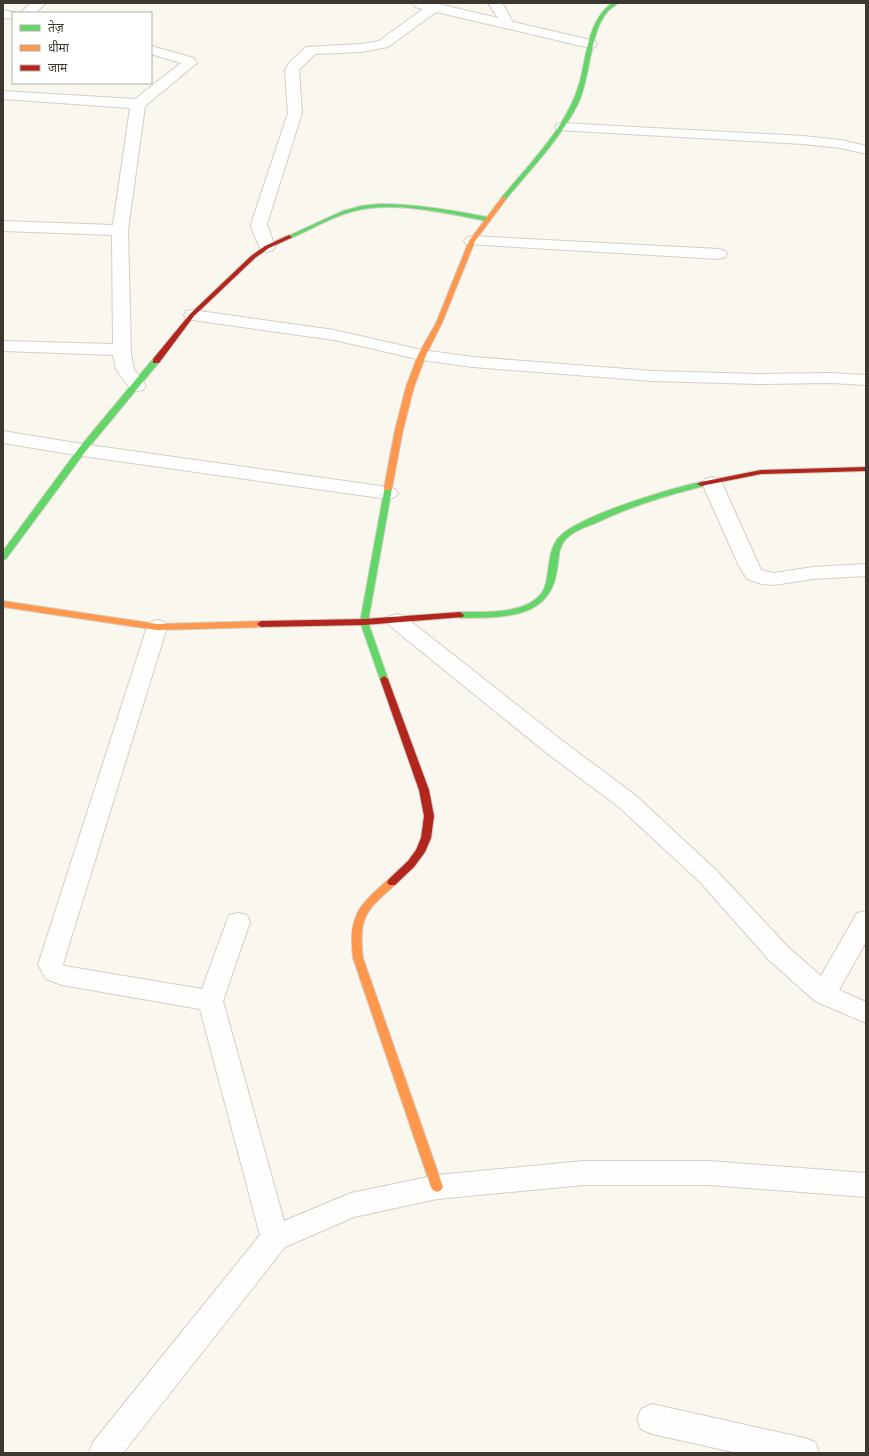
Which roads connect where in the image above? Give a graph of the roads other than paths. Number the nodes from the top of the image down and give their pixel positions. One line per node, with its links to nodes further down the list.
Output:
1 (39, 3): 6 (street)
2 (418, 3): 5 (street)
3 (495, 3): 7 (street)
4 (615, 3): 8 (street)
5 (434, 7): 7 (street); 18 (street)
6 (28, 12)
7 (508, 24): 8 (street)
8 (590, 44): 12 (street)
9 (152, 50): 11 (street)
10 (3, 95): 11 (street)
11 (138, 104): 16 (street)
12 (562, 127): 13 (street); 14 (street)
13 (866, 150)
14 (487, 219): 17 (street); 18 (street)
15 (3, 226): 16 (street)
16 (120, 230): 22 (street)
17 (472, 241): 19 (street); 23 (street)
18 (267, 247): 20 (street)
19 (720, 254)
20 (192, 315): 23 (street); 25 (street)
21 (3, 346): 22 (street)
22 (122, 350): 25 (street)
23 (422, 355): 24 (street); 30 (street)
24 (866, 380)
25 (137, 386): 27 (street)
26 (3, 437): 27 (street)
27 (82, 450): 30 (street); 31 (street)
28 (866, 469): 29 (street)
29 (712, 483): 32 (street); 34 (street)
30 (388, 493): 35 (street)
31 (3, 556)
32 (866, 570)
33 (3, 604): 36 (street)
34 (397, 621): 35 (street); 39 (street)
35 (364, 622): 36 (street); 43 (street)
36 (157, 628): 40 (street)
37 (866, 920): 39 (street)
38 (238, 922): 40 (street)
39 (824, 994): 41 (street)
40 (210, 1001): 44 (street)
41 (866, 1013)
42 (866, 1185): 43 (street)
43 (437, 1187): 44 (street)
44 (275, 1238): 46 (street)
45 (652, 1420): 47 (street)
46 (104, 1453)
47 (804, 1453)

